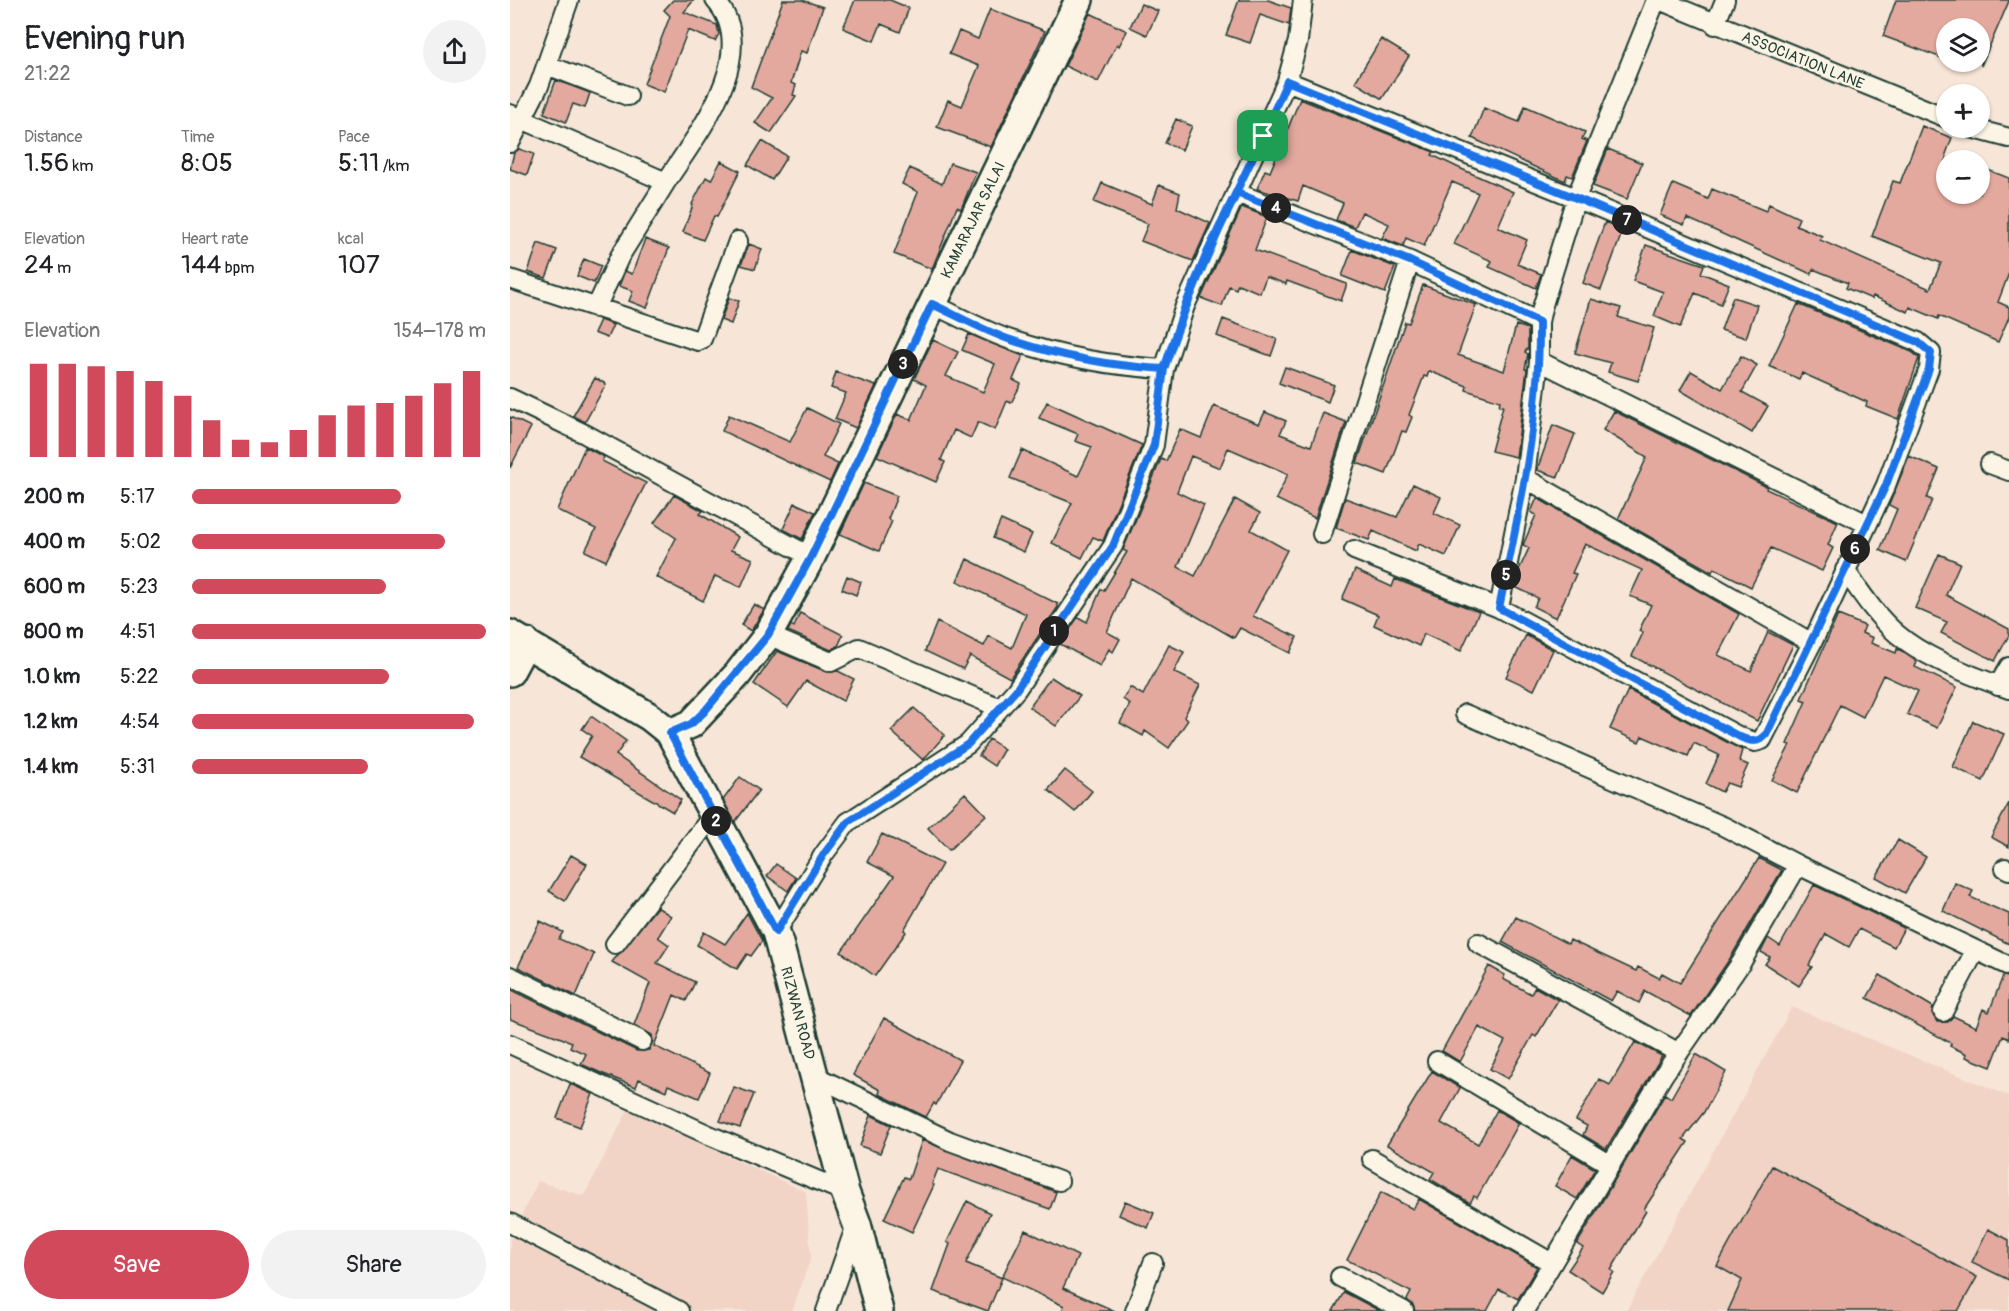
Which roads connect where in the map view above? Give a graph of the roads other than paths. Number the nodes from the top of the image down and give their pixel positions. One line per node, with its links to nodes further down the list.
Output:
1 (569, 0): 8 (street)
2 (715, 0): 16 (street)
3 (1079, 0): 22 (street, KAMARAJAR SALAI)
4 (1303, 0): 9 (street)
5 (1658, 0): 7 (street, ASSOCIATION LANE); 18 (street)
6 (1725, 0): 7 (street)
7 (1715, 25): 11 (street, ASSOCIATION LANE)
8 (547, 65): 10 (street); 12 (street)
9 (1287, 81): 17 (street); 18 (street)
10 (628, 96)
11 (1936, 114)
12 (516, 117): 15 (street); 16 (street)
13 (1990, 132): 14 (street)
14 (2008, 136)
15 (510, 143)
16 (666, 182): 23 (street)
17 (1237, 193): 20 (street); 26 (street)
18 (1576, 198): 24 (street); 31 (street)
19 (738, 241): 23 (street)
20 (1410, 261): 24 (street); 32 (street)
21 (510, 279): 23 (street)
22 (932, 304): 26 (street); 34 (street, KAMARAJAR SALAI)
23 (596, 308)
24 (1539, 322): 25 (street)
25 (1539, 361): 30 (street); 31 (street)
26 (1164, 369): 43 (street)
27 (510, 398): 34 (street)
28 (1990, 464): 29 (street)
29 (2009, 471)
30 (1526, 478): 36 (street); 39 (street)
31 (1867, 524): 35 (street)
32 (1322, 534)
33 (1354, 550): 36 (street)
34 (811, 557): 37 (street, KAMARAJAR SALAI)
35 (1845, 570): 39 (street); 42 (street)
36 (1499, 608): 39 (street)
37 (768, 635): 43 (street); 45 (street, KAMARAJAR SALAI)
38 (518, 638): 41 (street); 45 (street)
39 (1812, 643)
40 (2009, 667): 42 (street)
41 (510, 672)
42 (2004, 687)
43 (1000, 708): 48 (street)
44 (1465, 714): 47 (street)
45 (670, 733): 46 (street, RIZWAN ROAD)
46 (713, 815): 48 (street, RIZWAN ROAD); 50 (street)
47 (1798, 866): 51 (street); 57 (street)
48 (776, 932): 59 (street, RIZWAN ROAD)
49 (1478, 943): 57 (street)
50 (615, 944)
51 (1975, 951): 52 (street); 54 (street)
52 (2009, 966)
53 (510, 976): 55 (street)
54 (1943, 1012)
55 (642, 1041)
56 (510, 1044): 63 (street)
57 (1679, 1053): 61 (street)
58 (1437, 1061): 61 (street)
59 (815, 1076): 62 (street); 63 (street, RIZWAN ROAD)
60 (1372, 1159): 67 (street)
61 (1611, 1165): 67 (street)
62 (1059, 1181)
63 (845, 1192): 65 (street, RIZWAN ROAD)
64 (510, 1223): 69 (street)
65 (857, 1224): 70 (street); 71 (street, RIZWAN ROAD)
66 (1153, 1263): 72 (street)
67 (1552, 1263): 74 (street)
68 (1340, 1277): 73 (street)
69 (679, 1311)
70 (826, 1311)
71 (879, 1311)
72 (1135, 1311)
73 (1404, 1311)
74 (1524, 1311)

